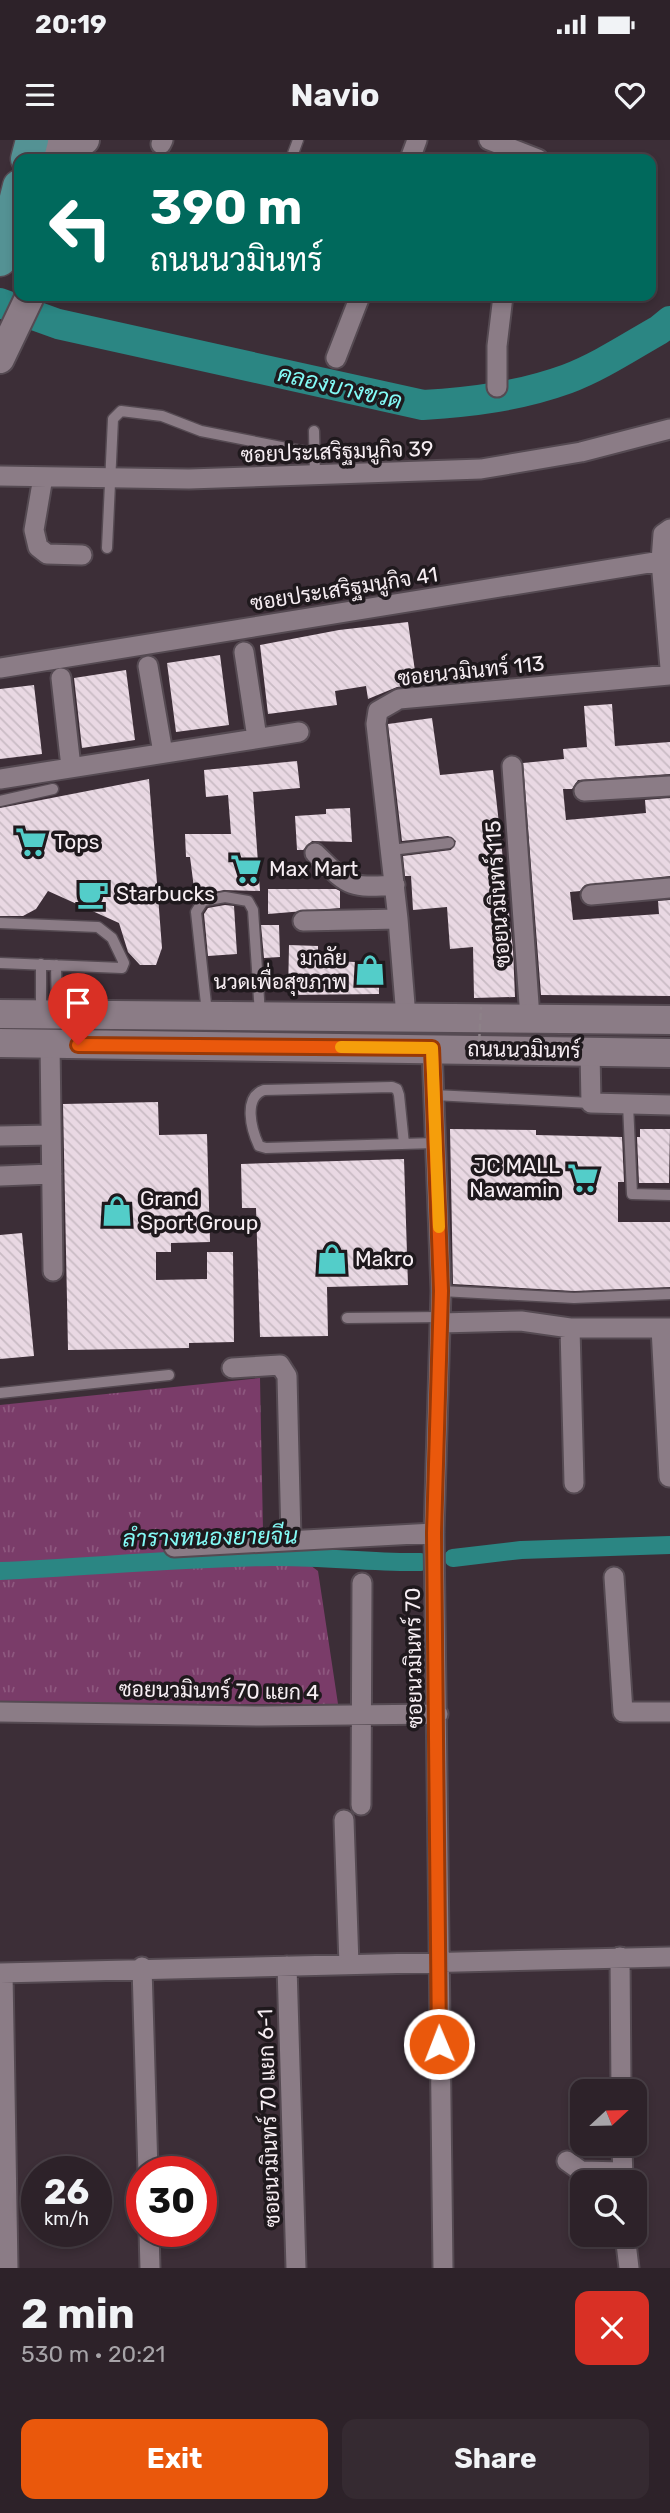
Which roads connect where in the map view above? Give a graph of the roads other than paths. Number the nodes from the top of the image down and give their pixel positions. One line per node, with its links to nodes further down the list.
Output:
1 (46, 140): 2 (main road)
2 (85, 140)
3 (489, 140): 4 (street)
4 (525, 154)
5 (14, 201): 6 (main road)
6 (2, 237)
7 (28, 301): 10 (main road)
8 (358, 301): 11 (street)
9 (502, 301): 12 (street)
10 (1, 357)
11 (336, 358)
12 (497, 387)
13 (670, 429): 17 (street, ซอยประเสริฐมนูกิจ 39)
14 (314, 431): 15 (lane)
15 (312, 453): 17 (lane); 19 (lane)
16 (0, 476): 18 (street, ซอยประเสริฐมนูกิจ 39)
17 (315, 476): 19 (street, ซอยประเสริฐมนูกิจ 39)
18 (43, 477): 19 (street, ซอยประเสริฐมนูกิจ 39); 22 (street)
19 (110, 478): 21 (lane)
20 (670, 529): 23 (street)
21 (107, 548)
22 (82, 555)
23 (661, 561): 26 (street, ซอยประเสริฐมนูกิจ 41); 27 (street)
24 (244, 652): 31 (street)
25 (148, 666): 32 (street)
26 (0, 668)
27 (670, 668)
28 (670, 675): 41 (street, ซอยนวมินทร์ 113)
29 (61, 678): 34 (street)
30 (299, 732): 31 (street)
31 (257, 738): 32 (street)
32 (163, 753): 34 (street)
33 (512, 766): 57 (street, ซอยนวมินทร์ 115)
34 (71, 767): 35 (street)
35 (0, 779)
36 (670, 786): 38 (street)
37 (53, 789): 39 (lane)
38 (584, 791)
39 (0, 801)
40 (449, 843): 41 (lane)
41 (391, 850): 43 (street, ซอยนวมินทร์ 113)
42 (314, 853): 43 (street)
43 (395, 885): 46 (street, ซอยนวมินทร์ 113)
44 (670, 888): 45 (street)
45 (591, 895)
46 (398, 919): 47 (street); 55 (street, ซอยนวมินทร์ 113)
47 (303, 921)
48 (0, 923): 51 (lane)
49 (0, 962): 50 (lane)
50 (41, 964): 51 (lane); 53 (lane)
51 (56, 965): 53 (lane)
52 (0, 1014): 53 (main road, ถนนนวมินทร์)
53 (49, 1015): 54 (main road, ถนนนวมินทร์)
54 (207, 1017): 56 (main road, ถนนนวมินทร์); 56 (lane)
55 (406, 1017): 56 (main road, ถนนนวมินทร์); 57 (main road, ถนนนวมินทร์)
56 (261, 1018)
57 (530, 1018): 58 (main road, ถนนนวมินทร์)
58 (670, 1020)
59 (0, 1043): 60 (main road, ถนนนวมินทร์)
60 (50, 1044): 61 (main road, ถนนนวมินทร์); 68 (street)
61 (432, 1048): 62 (main road, ถนนนวมินทร์); 64 (street, ซอยนวมินทร์ 70)
62 (590, 1052): 63 (main road, ถนนนวมินทร์); 65 (street)
63 (670, 1053)
64 (435, 1095): 65 (lane); 70 (street, ซอยนวมินทร์ 70)
65 (591, 1103): 66 (street)
66 (628, 1104): 67 (street); 74 (lane)
67 (670, 1105)
68 (51, 1135): 69 (street); 72 (street)
69 (0, 1136)
70 (435, 1143): 71 (lane); 76 (street, ซอยนวมินทร์ 70)
71 (404, 1144): 71 (lane)
72 (52, 1174): 73 (street); 75 (street)
73 (0, 1176)
74 (670, 1195)
75 (53, 1271)
76 (441, 1291): 77 (lane); 79 (street, ซอยนวมินทร์ 70)
77 (670, 1294)
78 (347, 1318): 79 (lane)
79 (440, 1320): 80 (street); 87 (street, ซอยนวมินทร์ 70)
80 (570, 1328): 81 (street); 86 (street)
81 (666, 1328): 85 (street)
82 (232, 1368): 88 (street)
83 (169, 1375): 84 (lane)
84 (0, 1393)
85 (668, 1477)
86 (574, 1483)
87 (434, 1533): 88 (street); 95 (street, ซอยนวมินทร์ 70)
88 (291, 1539): 89 (street)
89 (174, 1547)
90 (614, 1577): 93 (street)
91 (362, 1583): 94 (street)
92 (0, 1712): 94 (street, ซอยนวมินทร์ 70 แยก 4)
93 (670, 1712)
94 (363, 1714): 95 (street, ซอยนวมินทร์ 70 แยก 4); 96 (street)
95 (438, 1714): 101 (street, ซอยนวมินทร์ 70)
96 (361, 1805)
97 (344, 1820): 100 (street)
98 (620, 1957): 99 (street); 101 (street); 105 (street)
99 (670, 1957)
100 (349, 1965): 101 (street); 102 (street)
101 (438, 1965): 114 (street, ซอยนวมินทร์ 70)
102 (287, 1966): 103 (street); 113 (street, ซอยนวมินทร์ 70 แยก 6-1)
103 (142, 1967): 104 (street); 106 (street)
104 (1, 1973): 111 (street)
105 (621, 2079)
106 (148, 2156)
107 (567, 2161): 108 (street)
108 (580, 2170)
109 (149, 2247): 112 (street)
110 (626, 2247): 115 (street)
111 (8, 2268)
112 (150, 2268)
113 (296, 2268)
114 (443, 2268)
115 (629, 2268)

